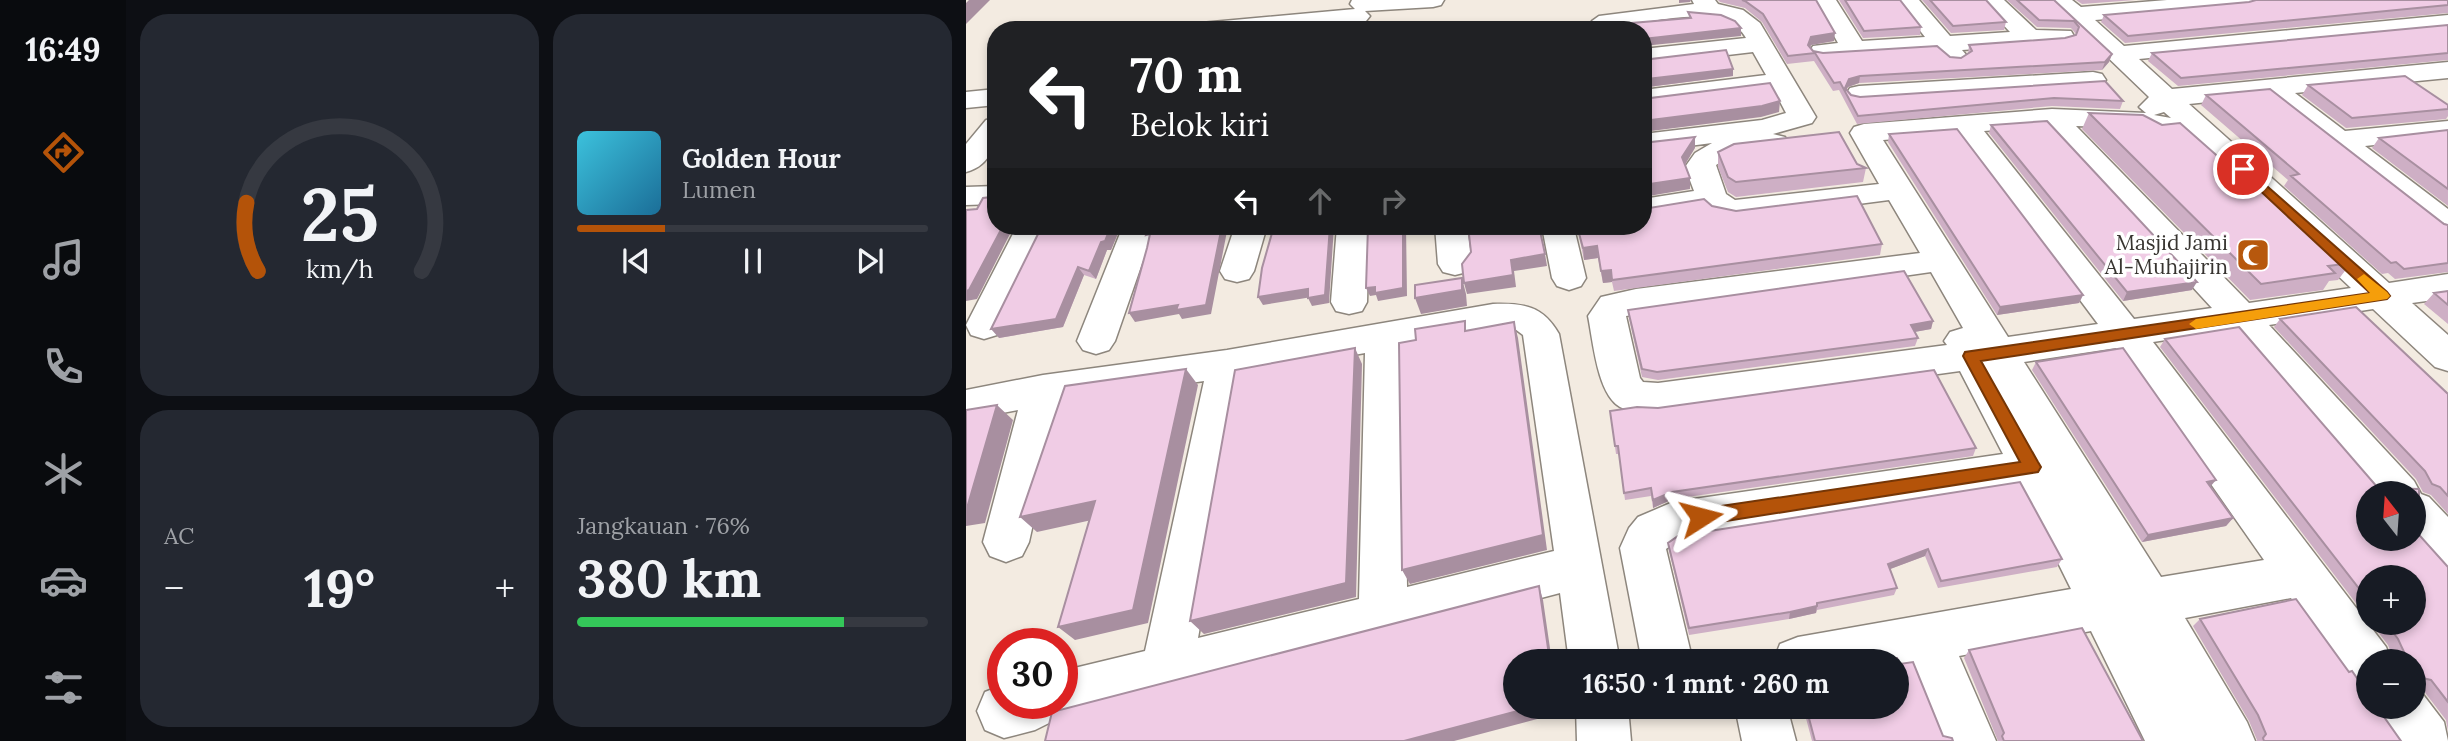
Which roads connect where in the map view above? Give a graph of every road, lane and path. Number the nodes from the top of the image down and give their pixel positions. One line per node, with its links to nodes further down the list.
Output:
1 (1433, 0): 8 (street)
2 (1825, 0): 16 (street)
3 (1906, 0): 14 (street)
4 (1991, 0): 13 (street)
5 (2245, 0): 9 (street)
6 (1706, 5): 11 (street); 15 (street)
7 (2400, 6): 12 (street)
8 (1359, 12): 10 (street)
9 (2065, 17): 13 (street); 18 (street)
10 (1224, 21)
11 (1607, 21)
12 (2443, 27): 18 (street)
13 (2030, 38): 14 (street)
14 (1944, 43): 16 (street); 24 (street)
15 (1760, 44): 19 (street); 22 (street)
16 (1854, 49): 17 (street)
17 (1822, 51)
18 (2118, 54): 27 (street)
19 (1652, 56)
20 (2448, 70): 23 (street)
21 (2092, 80): 24 (street)
22 (1782, 81): 25 (street); 36 (street)
23 (2269, 86): 27 (street); 35 (street)
24 (1979, 87): 31 (street)
25 (1652, 97)
26 (987, 98): 28 (street)
27 (2165, 98): 30 (street); 34 (street)
28 (966, 100)
29 (2052, 117): 30 (street); 32 (street); 57 (street)
30 (2136, 120): 34 (street)
31 (1844, 125): 32 (street); 37 (street); 40 (street); 62 (street)
32 (1964, 125): 59 (street)
33 (2448, 129): 35 (street)
34 (2203, 132): 55 (street)
35 (2340, 140): 41 (street)
36 (1652, 143)
37 (1880, 193): 40 (street); 51 (street)
38 (987, 195): 39 (street)
39 (966, 196)
40 (1712, 198): 42 (street)
41 (2433, 199): 43 (street)
42 (1652, 208)
43 (2448, 225)
44 (1029, 235): 58 (street)
45 (1136, 235): 61 (street)
46 (1248, 235): 52 (street)
47 (1353, 235): 56 (street)
48 (1452, 235): 50 (street)
49 (1560, 235): 53 (street)
50 (1455, 264)
51 (1919, 264): 62 (street); 62 (street)
52 (1237, 271)
53 (1569, 278)
54 (2448, 286): 55 (street)
55 (2382, 296): 57 (street); 63 (street)
56 (1349, 302)
57 (2241, 317): 59 (street); 68 (street)
58 (984, 326)
59 (2126, 334): 62 (street); 73 (street)
60 (1384, 336): 64 (street); 72 (street); 75 (street)
61 (1096, 341)
62 (1985, 354): 67 (street); 74 (street)
63 (2448, 357)
64 (1227, 364): 65 (street); 81 (street)
65 (1043, 390): 66 (street); 70 (street)
66 (966, 405)
67 (2032, 467): 74 (street); 78 (street)
68 (2387, 481)
69 (2426, 523): 71 (street)
70 (1006, 542)
71 (2448, 548)
72 (1580, 566): 75 (street); 77 (street)
73 (2300, 575): 74 (street); 80 (street)
74 (2126, 604): 76 (street); 89 (street); 90 (street)
75 (1383, 617): 81 (street)
76 (1926, 638): 79 (street); 88 (street)
77 (1593, 649)
78 (1662, 649)
79 (1867, 649)
80 (2356, 649)
81 (1166, 671): 82 (street)
82 (1078, 693)
83 (1603, 719): 86 (street)
84 (1764, 719): 87 (street)
85 (2408, 719): 91 (street)
86 (1604, 741)
87 (1769, 741)
88 (1969, 741)
89 (2174, 741)
90 (2228, 741)
91 (2425, 741)

